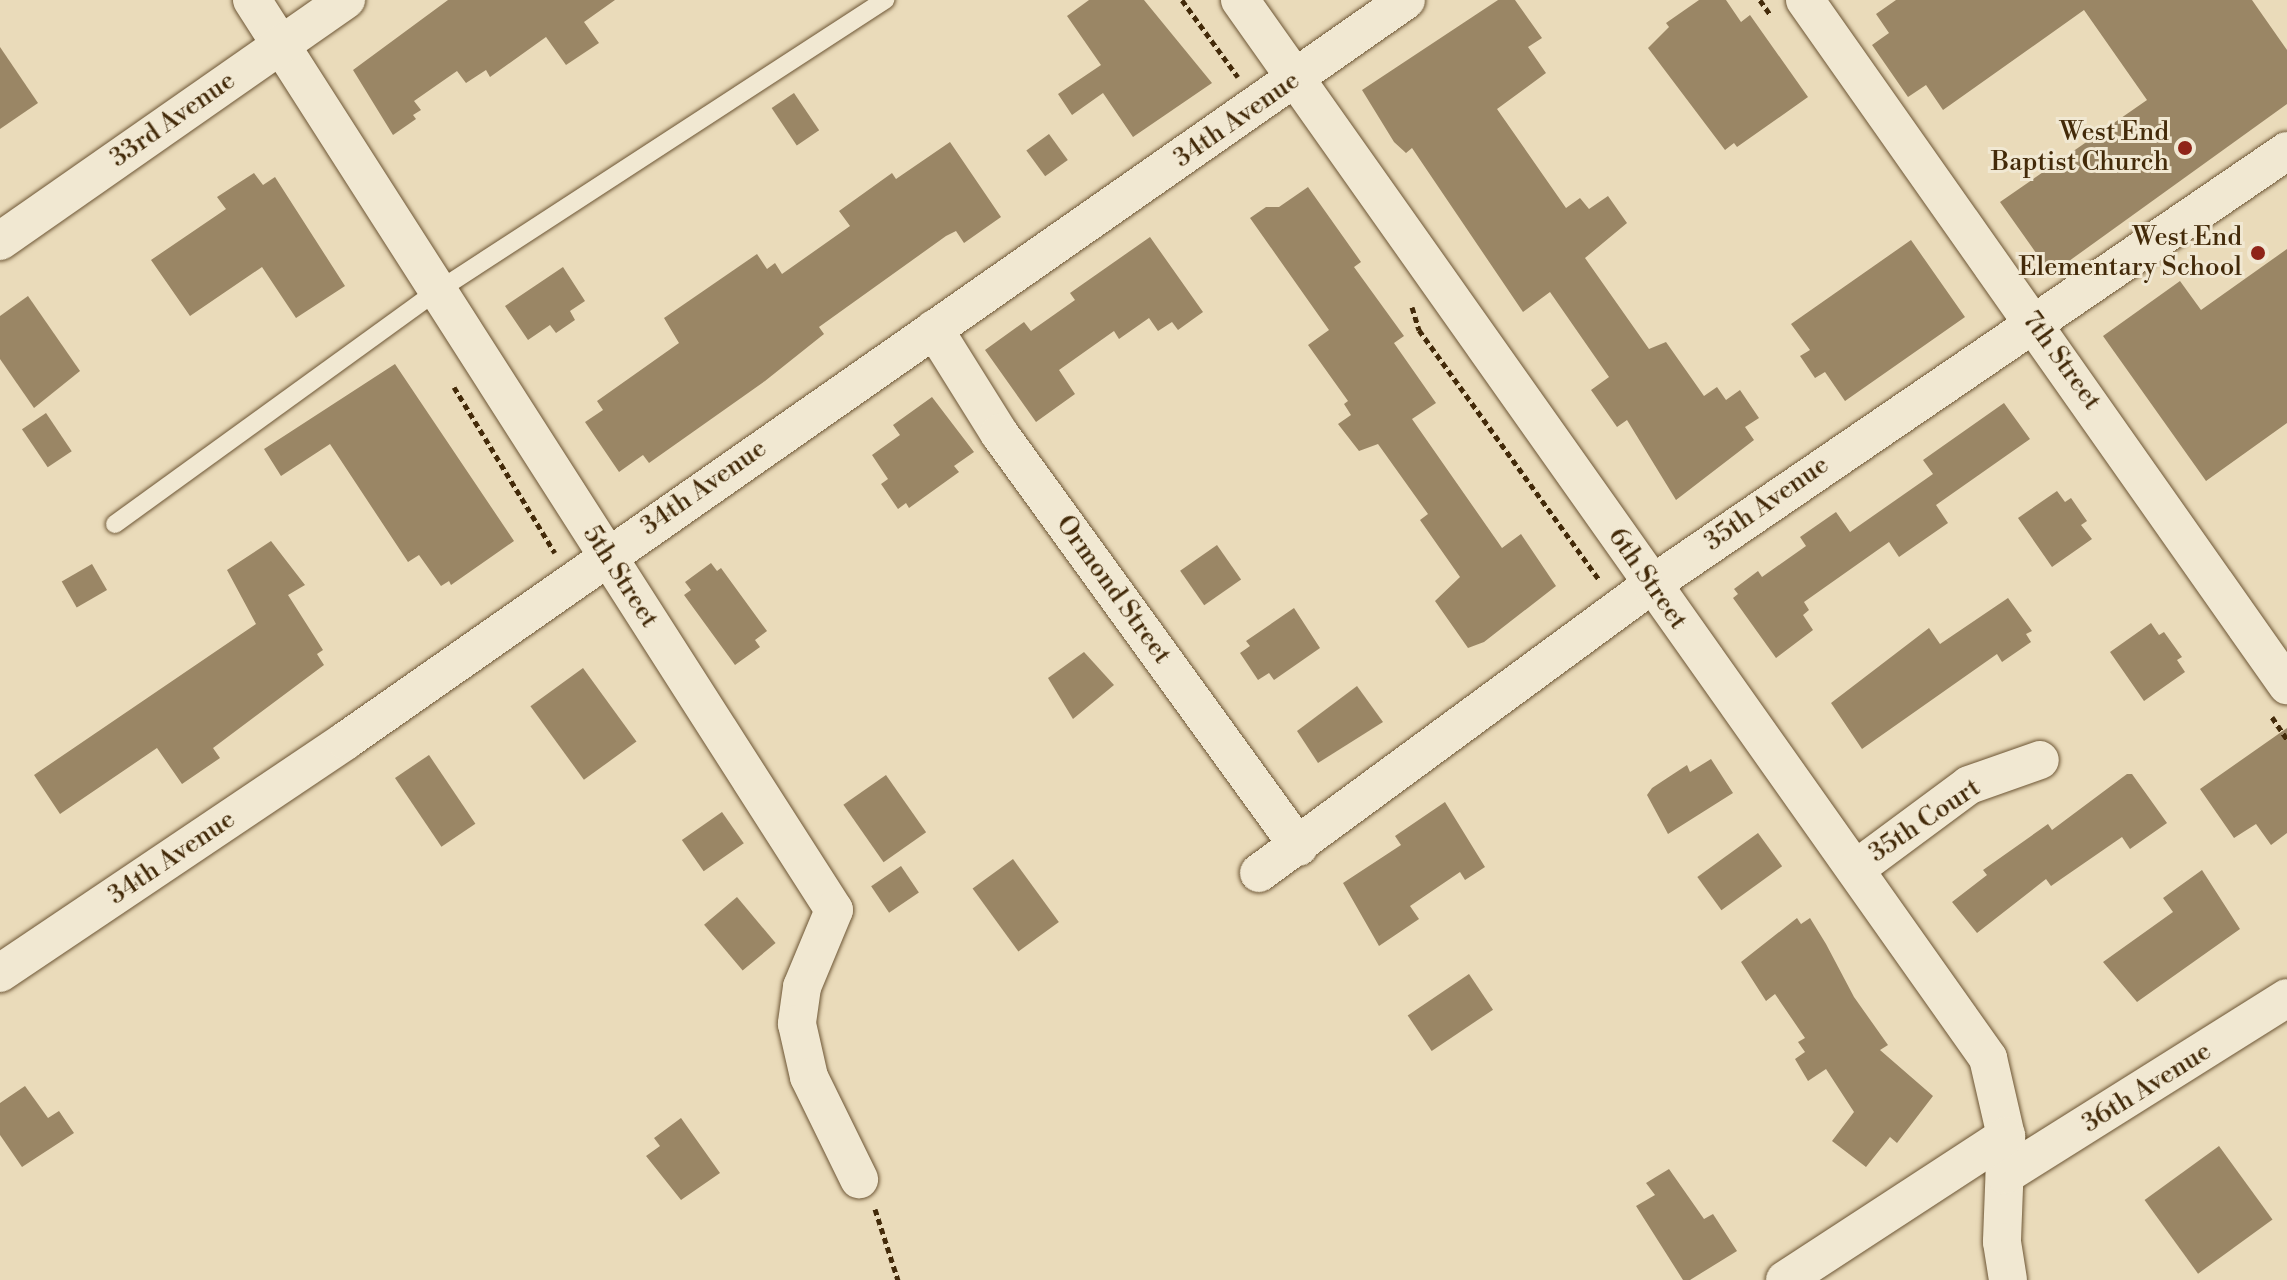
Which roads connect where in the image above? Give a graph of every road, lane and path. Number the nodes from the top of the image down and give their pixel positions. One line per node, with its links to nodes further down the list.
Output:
1 (252, 0): 8 (street, 5th Street)
2 (346, 0): 8 (street, 33rd Avenue)
3 (885, 0): 13 (lane)
4 (1182, 0): 10 (path)
5 (1240, 0): 9 (street, 6th Street)
6 (1406, 0): 9 (street, 34th Avenue)
7 (1805, 0): 15 (street, 7th Street)
8 (279, 46): 12 (street, 33rd Avenue); 13 (street, 5th Street)
9 (1296, 79): 10 (street, 34th Avenue); 19 (street, 6th Street)
10 (1262, 103): 16 (street, 34th Avenue)
11 (2287, 151): 15 (street, 35th Avenue)
12 (0, 241)
13 (436, 292): 17 (lane); 18 (street, 5th Street)
14 (1410, 301): 20 (path)
15 (2032, 323): 19 (street, 35th Avenue); 21 (street, 7th Street)
16 (934, 329): 18 (street, 34th Avenue); 23 (street, Ormond Street)
17 (115, 524)
18 (608, 558): 26 (street, 34th Avenue); 30 (street, 5th Street)
19 (1651, 585): 20 (street, 35th Avenue); 24 (street, 6th Street)
20 (1619, 608): 23 (street, 35th Avenue)
21 (2287, 685)
22 (2040, 760): 24 (street, 35th Court)
23 (1299, 847): 25 (street, 35th Avenue)
24 (1857, 868): 28 (street, 6th Street)
25 (1259, 873)
26 (0, 973)
27 (2287, 998): 29 (street, 36th Avenue)
28 (2006, 1136): 29 (street, 6th Street); 32 (street)
29 (2005, 1175): 33 (street, 6th Street)
30 (859, 1179): 31 (path)
31 (898, 1280)
32 (1785, 1280)
33 (2008, 1280)

